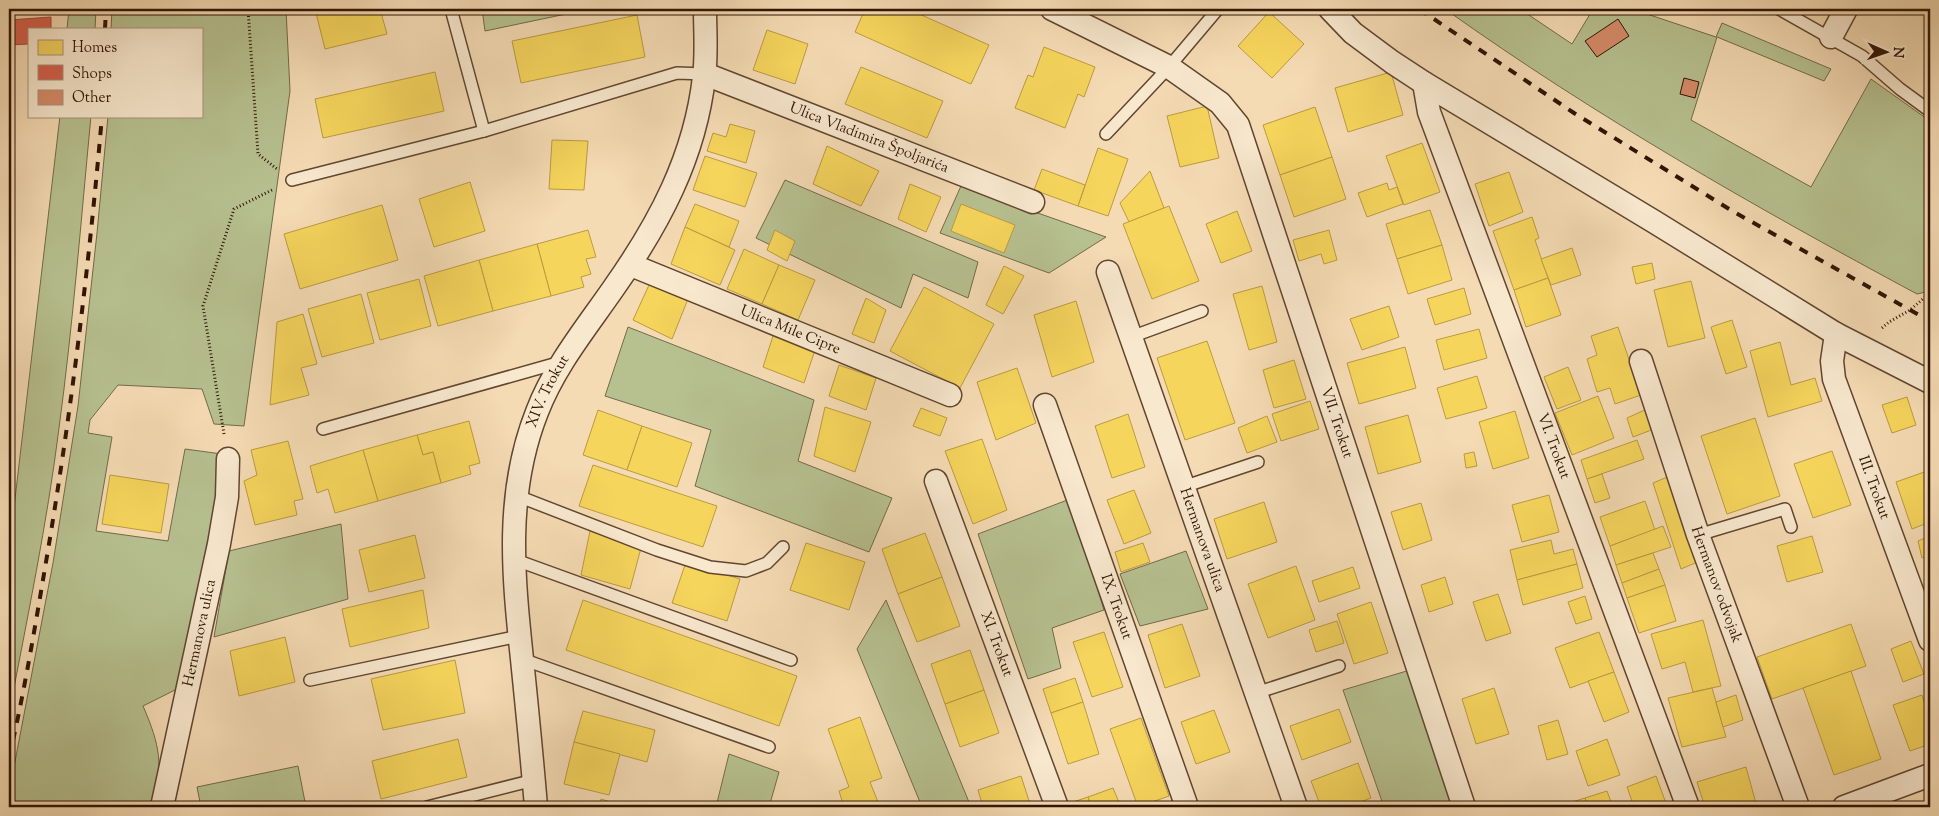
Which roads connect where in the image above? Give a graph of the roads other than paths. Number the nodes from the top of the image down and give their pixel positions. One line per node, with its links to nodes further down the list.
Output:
1 (452, 9): 13 (lane)
2 (704, 9): 10 (street, XIV. Trokut)
3 (1052, 9): 9 (street)
4 (1218, 9): 9 (lane)
5 (1330, 9): 11 (street)
6 (1779, 9): 8 (lane)
7 (1846, 9): 8 (street)
8 (1831, 37): 12 (lane)
9 (1168, 66): 14 (lane); 54 (street, VII. Trokut)
10 (705, 74): 13 (lane); 16 (street, Ulica Vladimira Špoljarića); 17 (street, XIV. Trokut)
11 (1424, 83): 20 (street); 55 (street, VI. Trokut)
12 (1930, 112)
13 (484, 131): 15 (lane)
14 (1106, 134)
15 (292, 180)
16 (1034, 202)
17 (631, 265): 23 (street, XIV. Trokut); 25 (street, Ulica Mile Cipre)
18 (1108, 272): 21 (street, Hermanova ulica)
19 (1202, 311): 21 (lane)
20 (1836, 334): 24 (street); 38 (street, III. Trokut)
21 (1131, 336): 31 (street, Hermanova ulica)
22 (1641, 361): 34 (street, Hermanov odvojak)
23 (563, 362): 27 (lane); 32 (street, XIV. Trokut)
24 (1930, 382)
25 (950, 395)
26 (1045, 405): 52 (street, IX. Trokut)
27 (323, 429)
28 (228, 459): 48 (street, Hermanova ulica)
29 (1258, 462): 31 (lane)
30 (936, 481): 51 (street, XI. Trokut)
31 (1184, 487): 43 (street, Hermanova ulica)
32 (515, 495): 35 (lane); 36 (street, XIV. Trokut)
33 (1791, 527): 34 (lane)
34 (1698, 536): 56 (street, Hermanov odvojak)
35 (783, 547)
36 (513, 559): 37 (street, XIV. Trokut); 40 (lane)
37 (519, 636): 39 (street, XIV. Trokut); 42 (lane)
38 (1930, 640)
39 (522, 659): 44 (lane); 46 (street, XIV. Trokut)
40 (791, 660)
41 (1339, 666): 43 (lane)
42 (310, 680)
43 (1256, 693): 53 (street, Hermanova ulica)
44 (768, 747)
45 (1930, 775): 47 (street)
46 (534, 780): 49 (lane); 50 (street, XIV. Trokut)
47 (1894, 799): 57 (street)
48 (162, 807)
49 (427, 807)
50 (536, 807)
51 (1057, 807)
52 (1187, 807)
53 (1296, 807)
54 (1464, 807)
55 (1688, 807)
56 (1798, 807)
57 (1844, 807)

